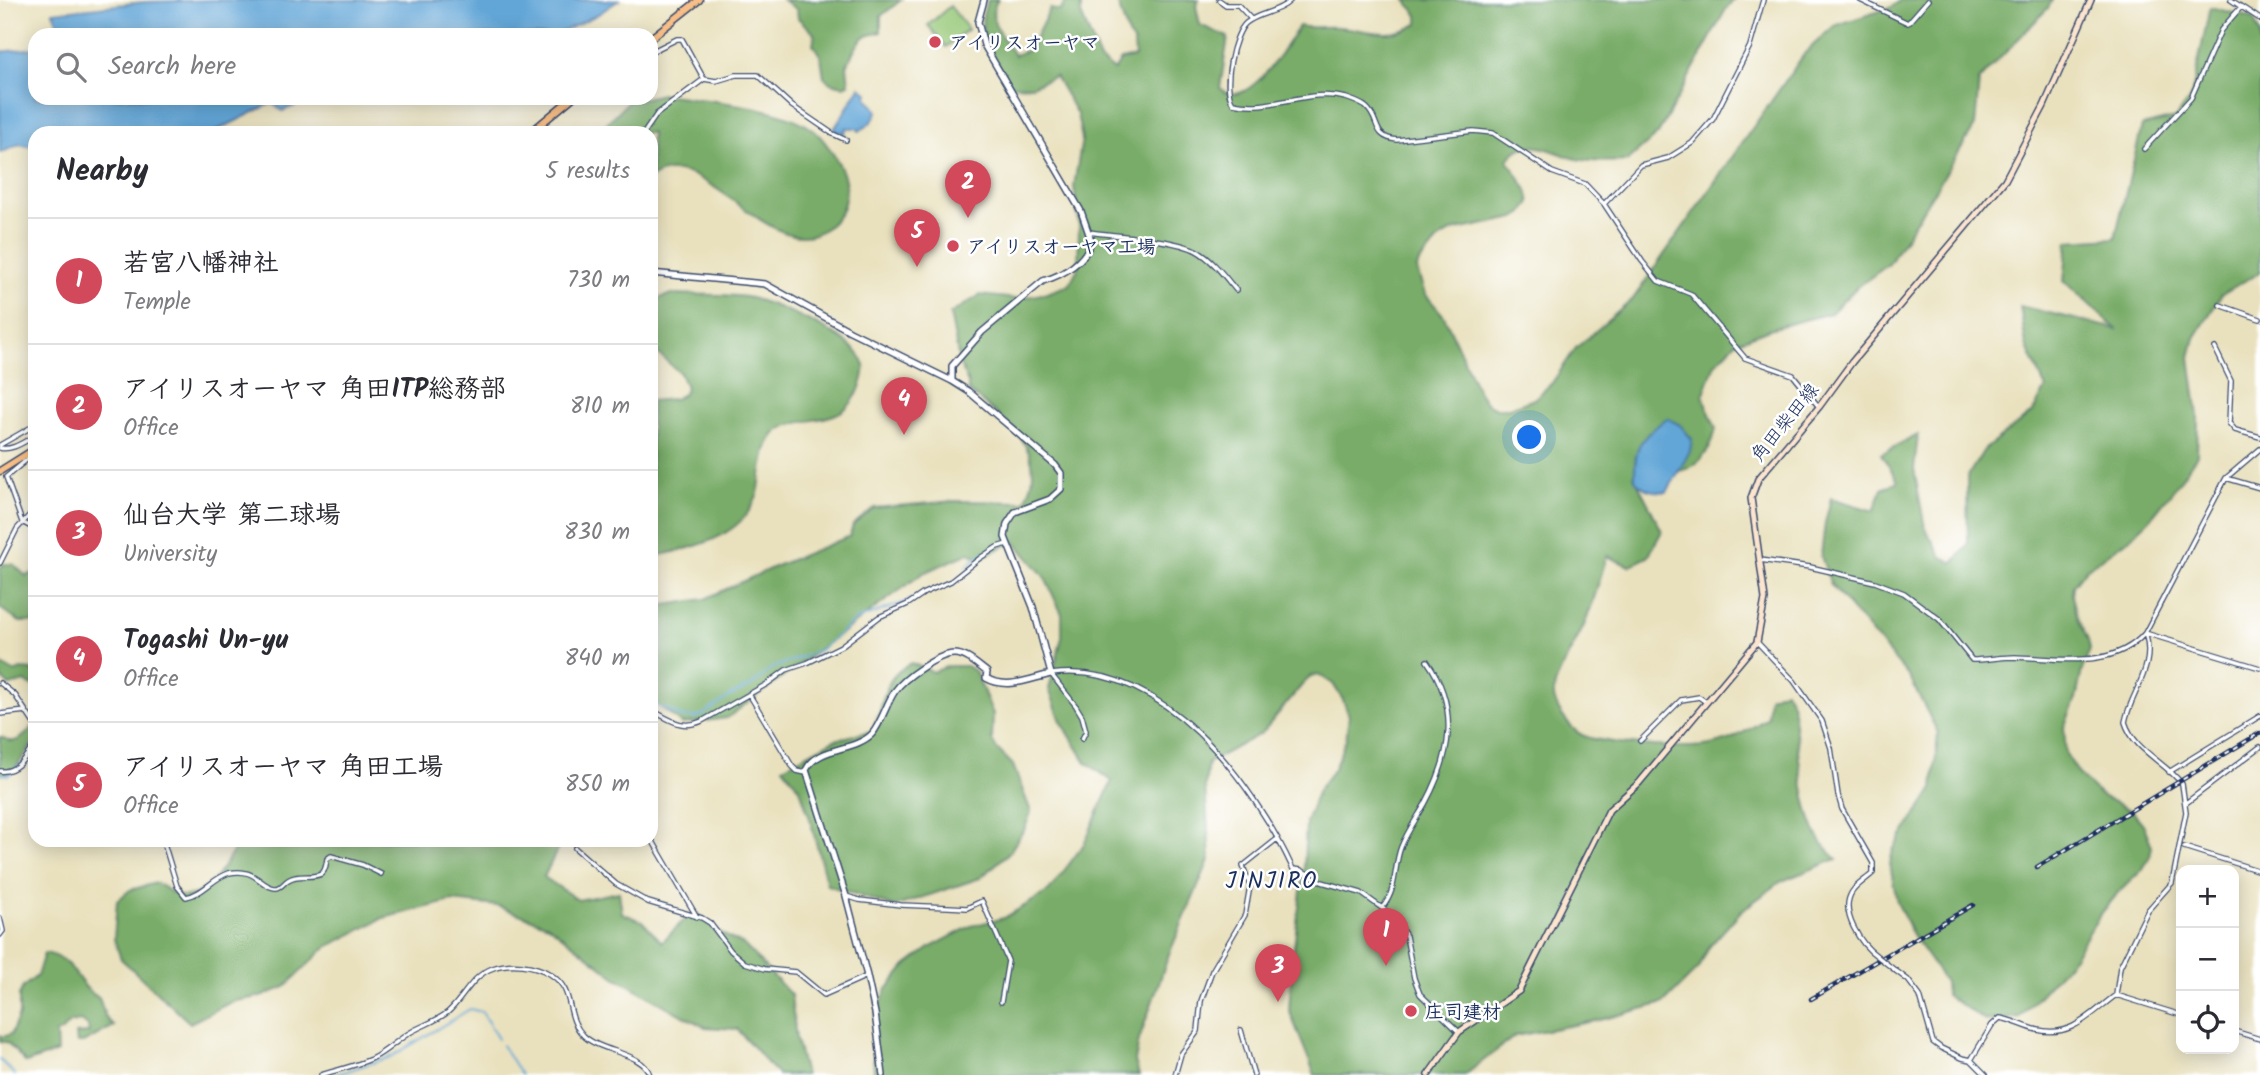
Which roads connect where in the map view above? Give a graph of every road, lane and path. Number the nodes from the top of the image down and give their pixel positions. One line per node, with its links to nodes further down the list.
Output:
1 (699, 0): 14 (highway)
2 (984, 0): 23 (street)
3 (1219, 0): 10 (street)
4 (1291, 0): 12 (street)
5 (1763, 0): 22 (street)
6 (1860, 0): 7 (street)
7 (1928, 0)
8 (2091, 0): 30 (main road, 角田柴田線)
9 (2231, 0): 11 (street)
10 (1227, 2): 12 (street)
11 (2241, 7): 13 (street); 21 (street)
12 (1251, 19): 22 (street)
13 (2260, 19)
14 (658, 32)
15 (658, 48): 16 (street)
16 (704, 79): 19 (street); 20 (street)
17 (564, 105): 18 (highway)
18 (538, 126)
19 (649, 126)
20 (846, 140)
21 (2144, 149)
22 (1604, 204): 30 (street)
23 (1088, 232): 25 (street); 29 (street)
24 (658, 274): 29 (street)
25 (1236, 290)
26 (2220, 305): 27 (street)
27 (2260, 319)
28 (2215, 348): 32 (street)
29 (952, 381): 44 (street)
30 (1819, 407): 45 (main road, 角田柴田線)
31 (28, 429): 34 (street)
32 (2260, 437)
33 (28, 440): 34 (street)
34 (0, 446)
35 (2260, 449): 39 (street)
36 (28, 453): 38 (highway)
37 (28, 455): 42 (street)
38 (0, 471)
39 (2226, 478): 40 (street); 47 (street)
40 (2260, 488)
41 (28, 516): 42 (street)
42 (22, 522): 43 (street); 46 (street)
43 (28, 526)
44 (1007, 544): 51 (street); 53 (street)
45 (1760, 560): 47 (street); 48 (main road, 角田柴田線)
46 (0, 563)
47 (2145, 633): 50 (street); 65 (street)
48 (1757, 642): 54 (main road, 角田柴田線); 88 (street, bridge)
49 (1427, 661): 76 (street)
50 (2260, 668)
51 (1051, 674): 60 (street); 66 (street); 68 (street)
52 (0, 683): 55 (street)
53 (749, 694): 58 (street); 66 (street)
54 (1706, 702): 61 (street); 85 (main road, 角田柴田線)
55 (26, 711): 56 (street); 57 (street)
56 (0, 714)
57 (28, 714)
58 (658, 714)
59 (2260, 716): 65 (street)
60 (1082, 739)
61 (1640, 741)
62 (2260, 747): 67 (street)
63 (28, 753): 64 (street)
64 (0, 771)
65 (2169, 772): 67 (street)
66 (806, 773): 75 (street)
67 (2186, 803): 81 (street)
68 (1277, 839): 76 (street); 92 (street)
69 (165, 847): 74 (street)
70 (656, 847): 77 (street)
71 (2184, 847): 73 (street)
72 (575, 848): 77 (street)
73 (2260, 871)
74 (381, 874)
75 (846, 896): 80 (street); 82 (street)
76 (1382, 908): 85 (street)
77 (697, 917): 80 (street)
78 (0, 918): 79 (street)
79 (0, 935)
80 (867, 976): 91 (street)
81 (2116, 995): 83 (street); 88 (street)
82 (1001, 1002)
83 (2176, 1013)
84 (1241, 1030): 93 (street)
85 (1459, 1032): 94 (main road, 角田柴田線)
86 (2239, 1033): 87 (street)
87 (2260, 1039)
88 (1971, 1060): 95 (street)
89 (321, 1075): 90 (street)
90 (650, 1075)
91 (883, 1075)
92 (1175, 1075)
93 (1254, 1075)
94 (1428, 1075)
95 (1986, 1075)

